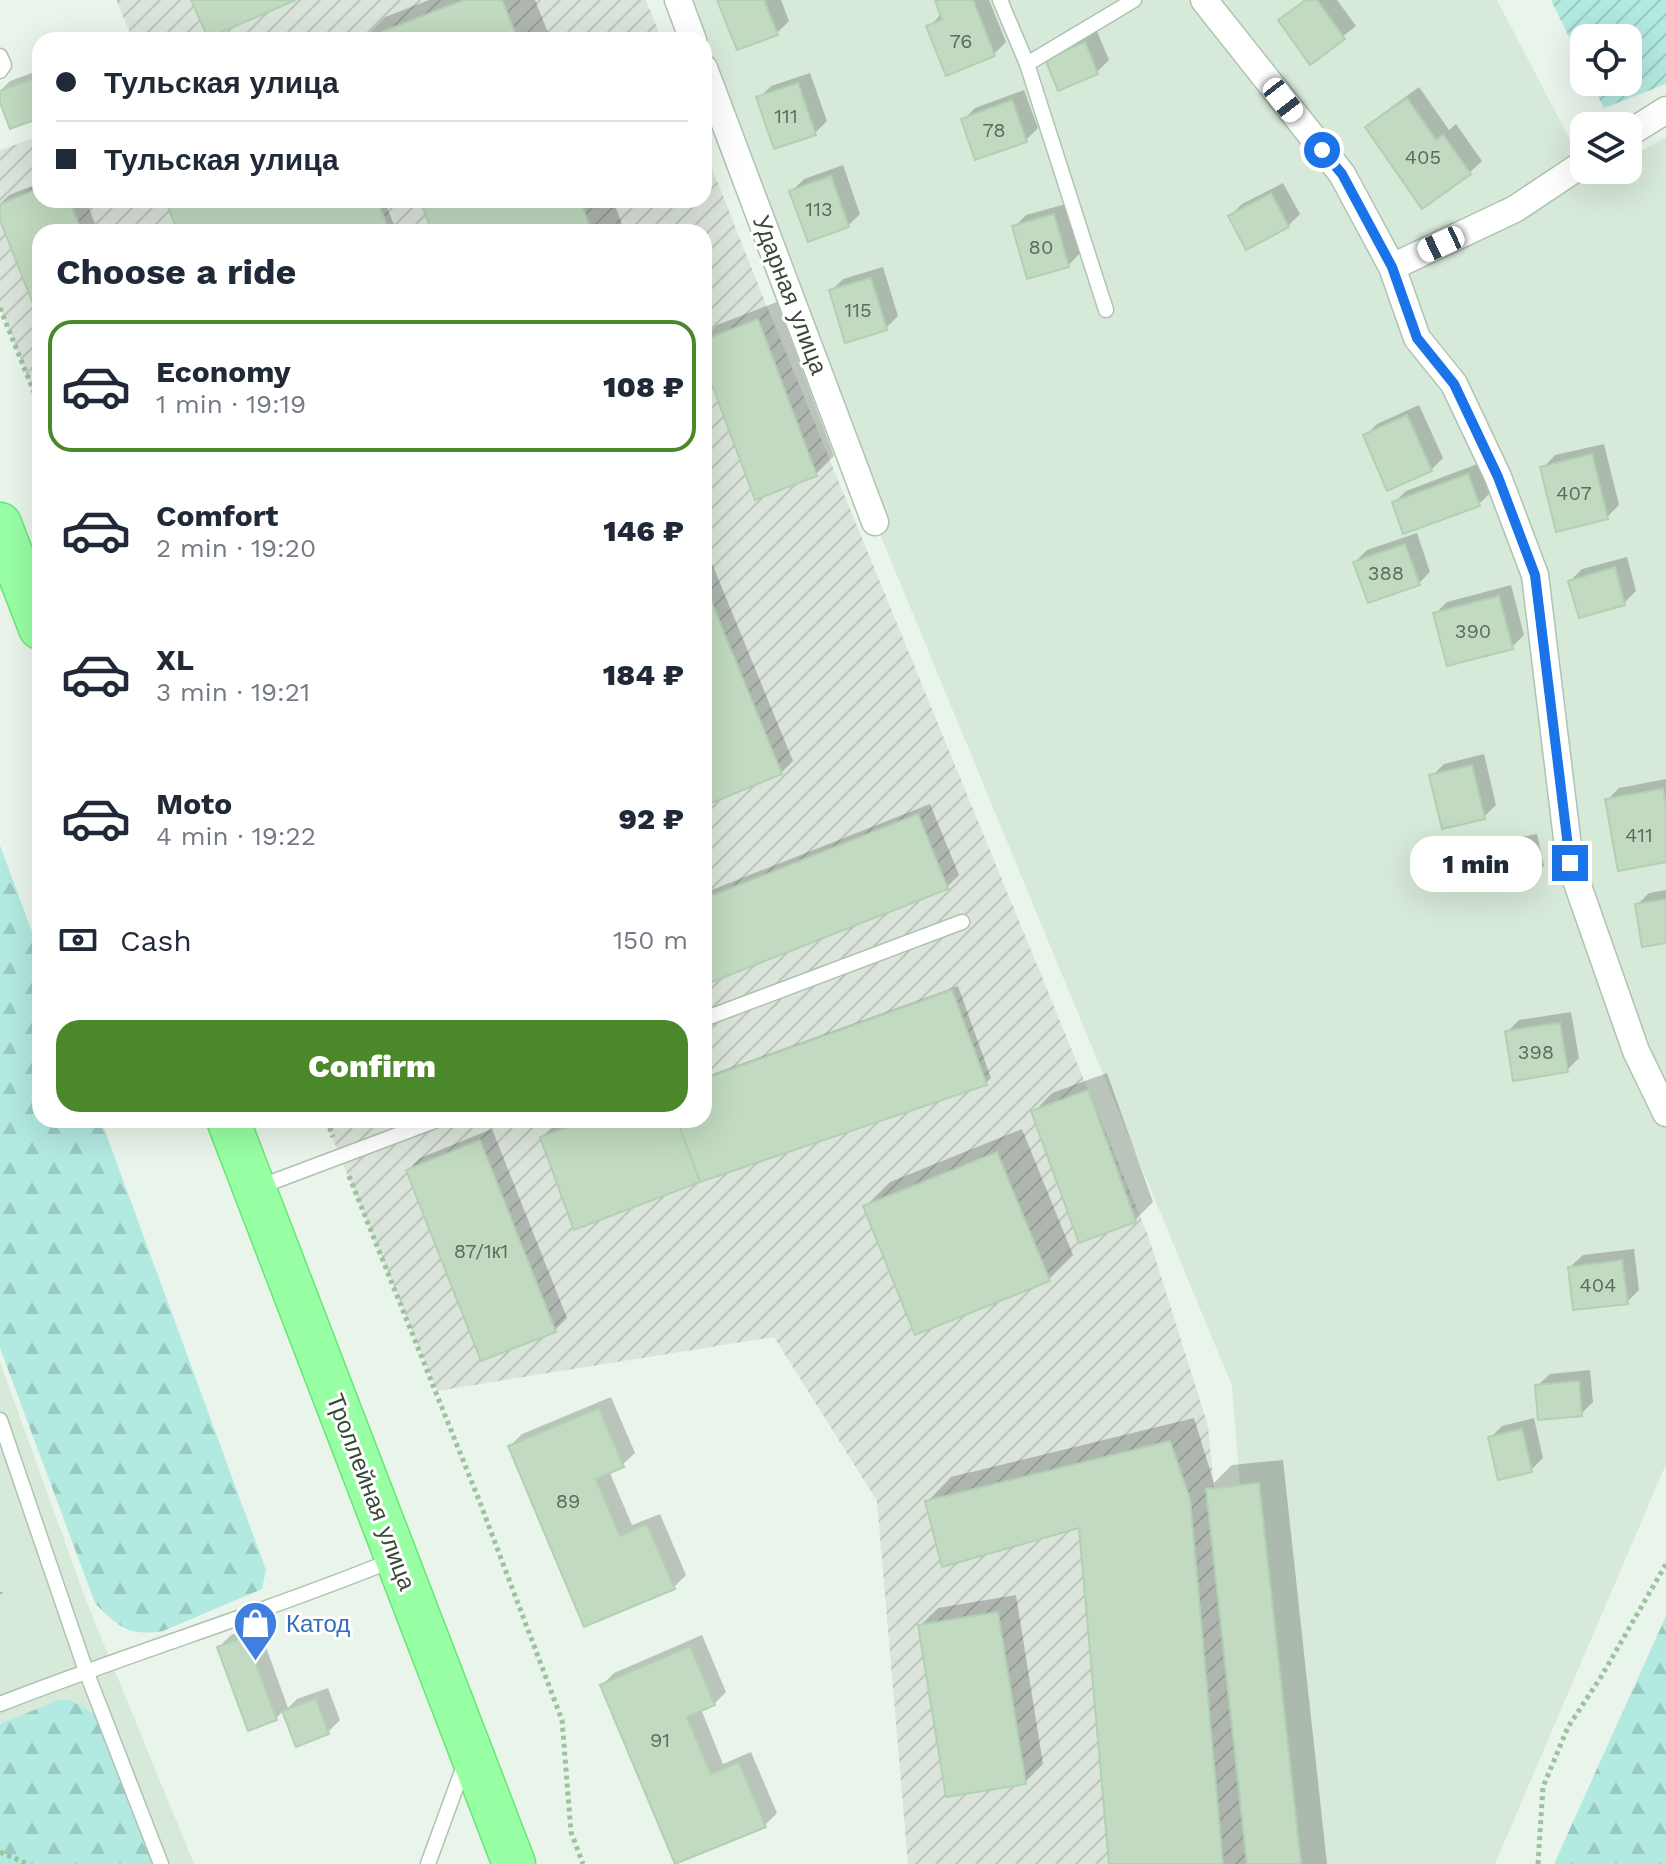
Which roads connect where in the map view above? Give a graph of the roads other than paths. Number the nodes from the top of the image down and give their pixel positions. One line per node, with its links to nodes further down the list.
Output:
1 (678, 0): 5 (street)
2 (1000, 0): 7 (lane)
3 (1134, 0): 7 (lane)
4 (1204, 0): 13 (street)
5 (690, 32)
6 (0, 56): 8 (lane)
7 (1027, 64): 14 (lane)
8 (0, 71)
9 (712, 89): 15 (street, Ударная улица)
10 (1666, 110): 11 (street)
11 (1642, 125)
12 (1570, 172): 13 (street)
13 (1392, 267): 20 (street)
14 (1106, 310)
15 (875, 522)
16 (0, 524): 17 (main road)
17 (32, 607)
18 (962, 922): 19 (lane)
19 (712, 1016)
20 (1666, 1113)
21 (231, 1128): 23 (main road, Троллейная улица)
22 (416, 1128): 23 (lane)
23 (255, 1189): 25 (main road, Троллейная улица)
24 (0, 1420): 26 (lane)
25 (397, 1559): 26 (lane); 28 (main road, Троллейная улица)
26 (86, 1671): 27 (lane); 29 (lane)
27 (0, 1704)
28 (471, 1748): 30 (lane); 31 (main road, Троллейная улица)
29 (161, 1864)
30 (428, 1864)
31 (514, 1864)

